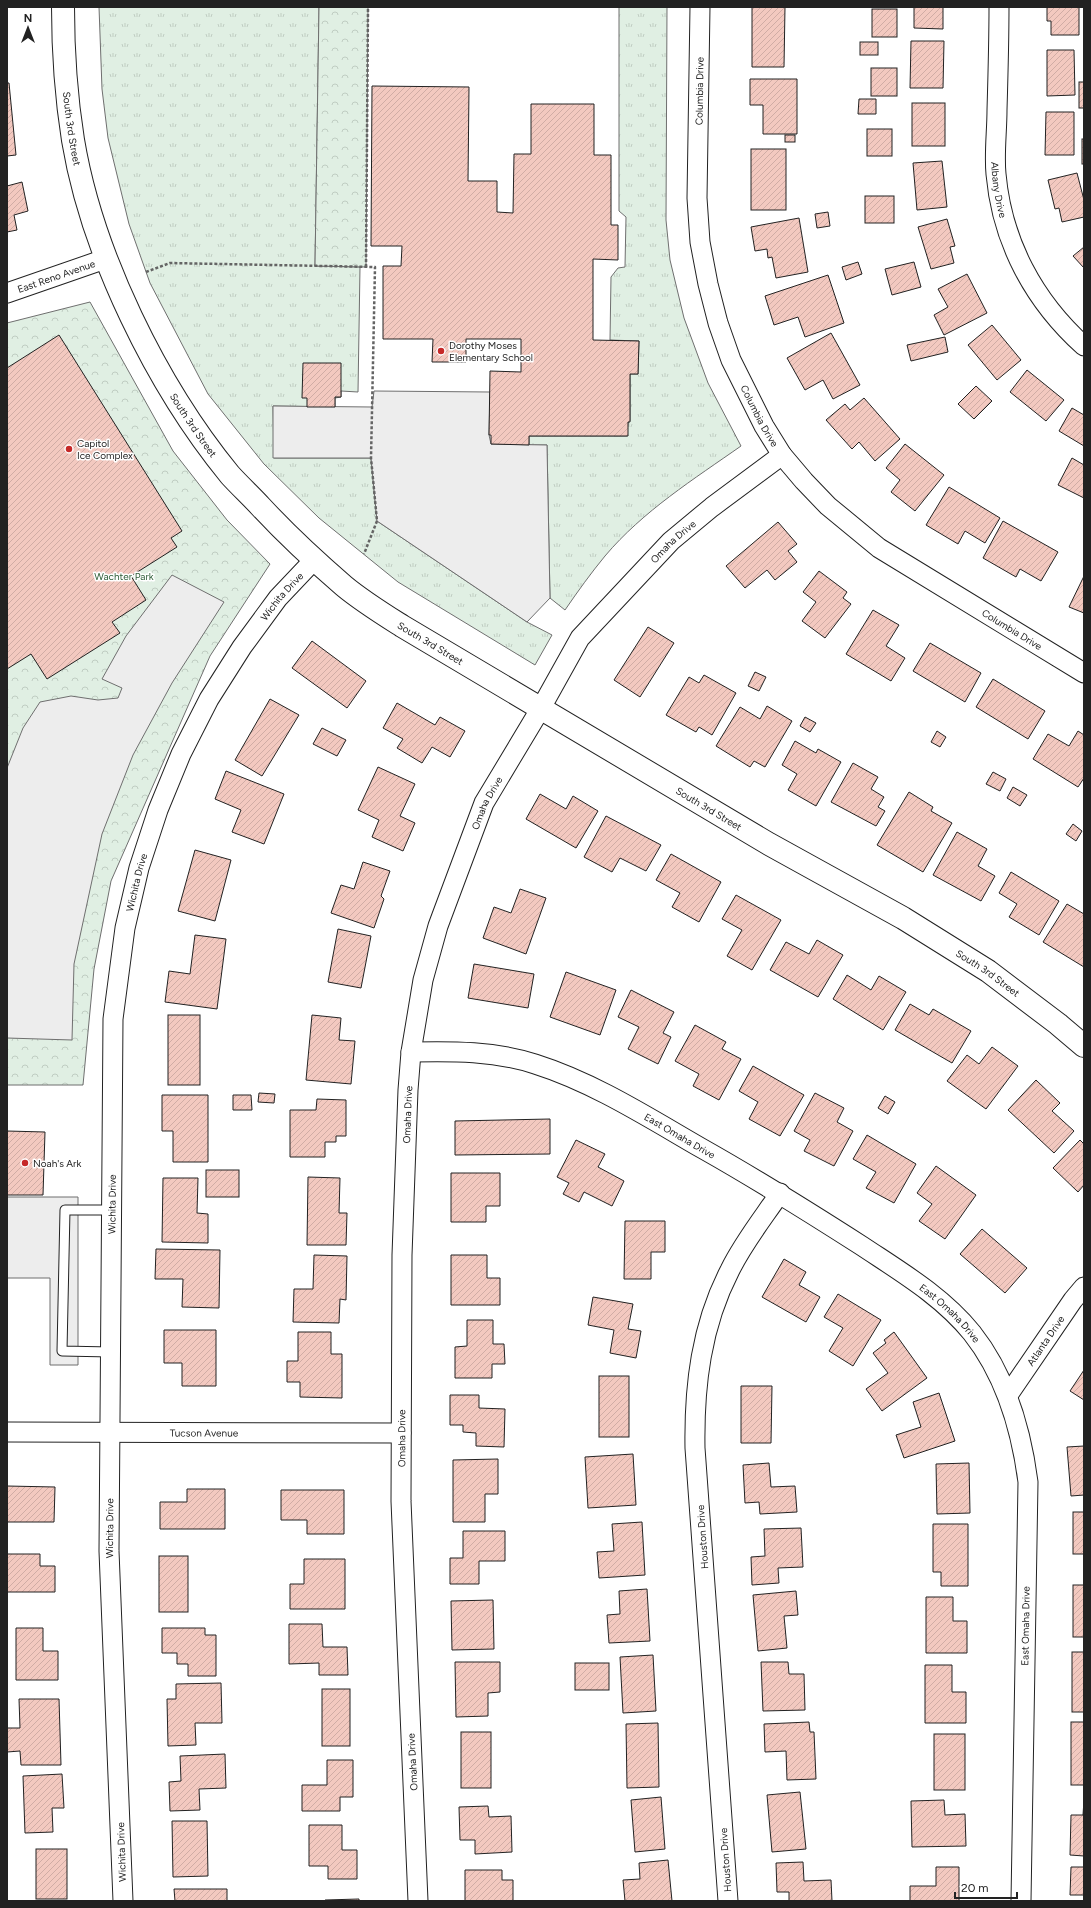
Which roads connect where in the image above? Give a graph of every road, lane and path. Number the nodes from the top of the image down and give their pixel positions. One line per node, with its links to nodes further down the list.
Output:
1 (63, 7): 5 (street, South 3rd Street)
2 (368, 7): 6 (path)
3 (700, 7): 10 (street, Columbia Drive)
4 (999, 7): 9 (street, Albany Drive)
5 (105, 259): 8 (street, East Reno Avenue); 12 (street, South 3rd Street)
6 (366, 267): 7 (path); 11 (path)
7 (146, 272)
8 (7, 294)
9 (1084, 346)
10 (782, 455): 13 (street, Columbia Drive); 14 (street, Omaha Drive)
11 (364, 554)
12 (314, 560): 14 (street, South 3rd Street); 18 (street, Wichita Drive)
13 (1084, 673)
14 (541, 708): 15 (street, South 3rd Street); 16 (street, Omaha Drive)
15 (1084, 1046)
16 (411, 1052): 17 (street, East Omaha Drive); 24 (street, Omaha Drive)
17 (780, 1193): 21 (street, East Omaha Drive); 27 (street, Houston Drive)
18 (112, 1210): 20 (street, Wichita Drive); 20 (lane)
19 (1084, 1287): 21 (street, Atlanta Drive)
20 (111, 1352): 23 (street, Wichita Drive)
21 (1008, 1394): 28 (street, East Omaha Drive)
22 (7, 1432): 23 (street, Tucson Avenue)
23 (110, 1432): 24 (street, Tucson Avenue); 25 (street, Wichita Drive)
24 (401, 1432): 26 (street, Omaha Drive)
25 (123, 1901)
26 (418, 1901)
27 (728, 1901)
28 (1021, 1901)

